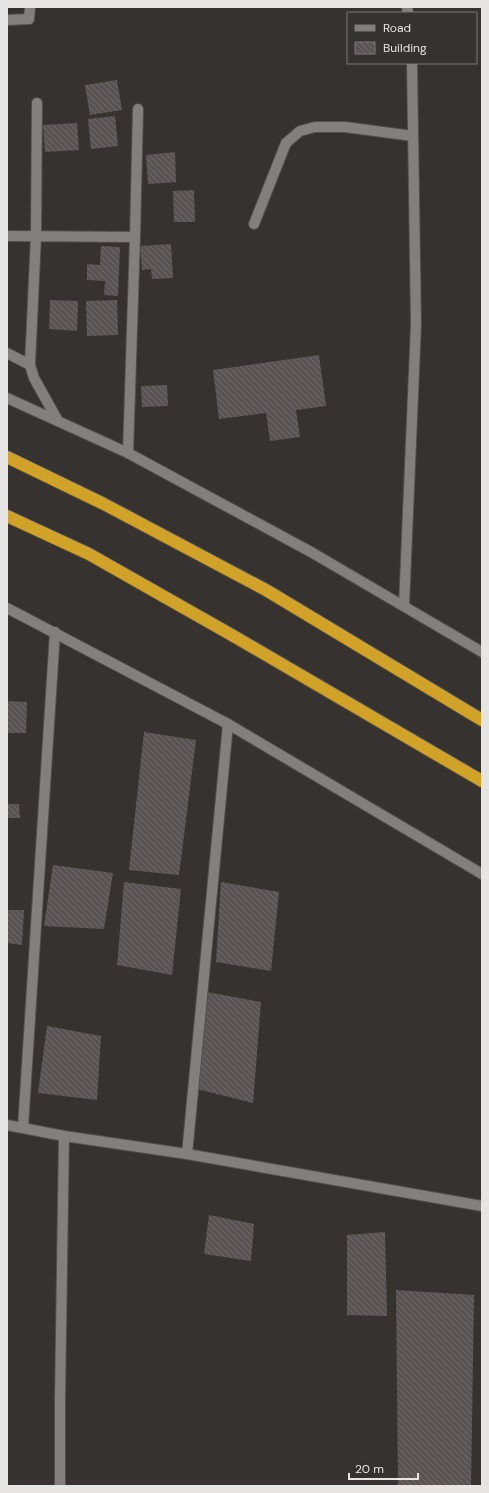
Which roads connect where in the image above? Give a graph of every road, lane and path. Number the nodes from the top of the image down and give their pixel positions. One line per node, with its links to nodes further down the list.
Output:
1 (30, 7): 2 (street)
2 (7, 20)
3 (412, 64): 6 (street)
4 (37, 102): 9 (street)
5 (138, 109): 10 (street)
6 (413, 136): 7 (street); 18 (street)
7 (254, 224)
8 (7, 236): 9 (street)
9 (36, 236): 10 (street); 12 (street)
10 (135, 237): 15 (street)
11 (7, 353): 12 (street)
12 (30, 365): 14 (street)
13 (7, 398): 14 (street)
14 (58, 421): 15 (street)
15 (128, 453): 18 (street)
16 (7, 457): 22 (highway)
17 (7, 516): 24 (highway)
18 (404, 606): 21 (street)
19 (7, 608): 20 (street)
20 (55, 632): 23 (street); 27 (street)
21 (482, 652)
22 (482, 720)
23 (228, 724): 25 (street); 29 (street)
24 (482, 781)
25 (482, 874)
26 (7, 1125): 27 (street)
27 (23, 1127): 28 (street)
28 (64, 1136): 29 (street); 31 (street)
29 (187, 1154): 30 (street)
30 (482, 1206)
31 (60, 1486)

